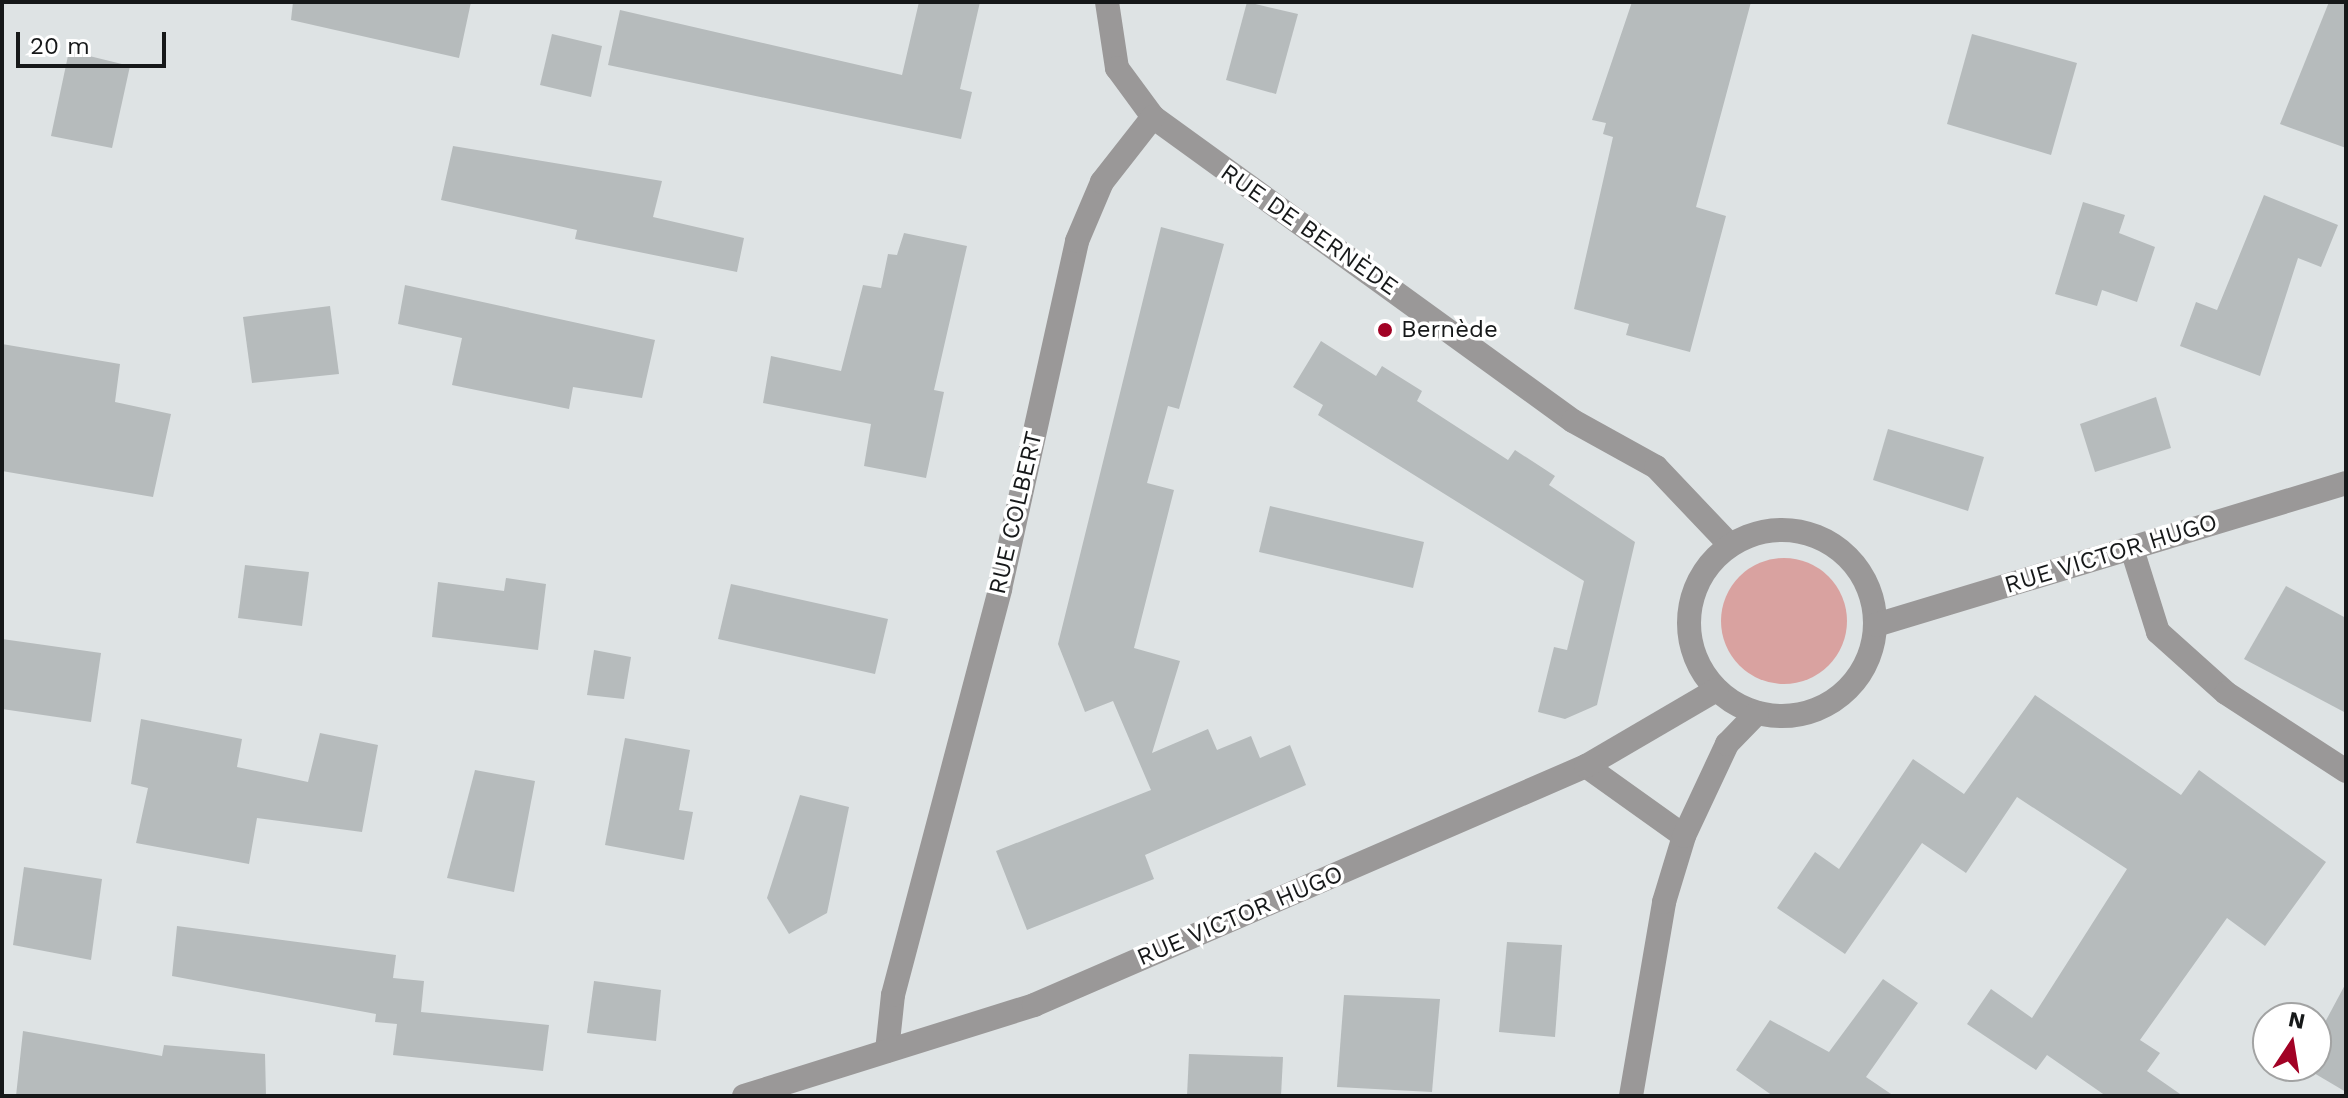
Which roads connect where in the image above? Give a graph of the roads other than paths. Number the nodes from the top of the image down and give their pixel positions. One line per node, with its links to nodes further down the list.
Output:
1 (1107, 2): 2 (street)
2 (1153, 117): 4 (street, RUE DE BERNÈDE); 12 (street, RUE COLBERT)
3 (2346, 483): 5 (street, RUE VICTOR HUGO)
4 (1730, 545): 6 (street); 7 (street)
5 (2132, 549): 6 (street, RUE VICTOR HUGO); 10 (street)
6 (1876, 625): 8 (street)
7 (1716, 690): 8 (street); 9 (street, RUE VICTOR HUGO)
8 (1757, 713): 11 (street)
9 (1586, 766): 11 (street); 12 (street, RUE VICTOR HUGO)
10 (2346, 771)
11 (1684, 836): 14 (street)
12 (887, 1051): 13 (street, RUE VICTOR HUGO)
13 (744, 1096)
14 (1631, 1096)

